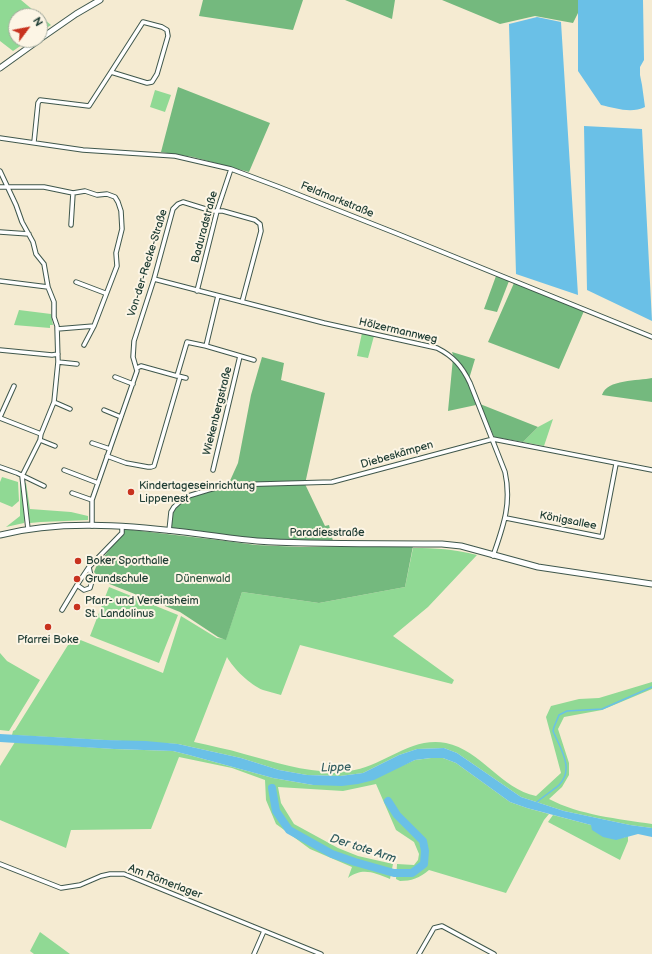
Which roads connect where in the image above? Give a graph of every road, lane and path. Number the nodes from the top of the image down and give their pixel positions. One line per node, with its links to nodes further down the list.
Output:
1 (100, 0): 2 (main road)
2 (48, 34)
3 (29, 48): 4 (main road)
4 (0, 68)
5 (111, 72): 5 (street); 7 (street)
6 (0, 138): 7 (street, Feldmarkstraße)
7 (34, 142): 8 (street, Feldmarkstraße)
8 (231, 169): 13 (street, Baduradstraße); 27 (street, Feldmarkstraße)
9 (0, 171): 11 (street)
10 (0, 187): 11 (street)
11 (7, 187): 12 (street); 16 (street)
12 (73, 193): 14 (street); 22 (street)
13 (217, 211): 17 (street, Von-der-Recke-Straße); 21 (street, Baduradstraße); 24 (street, Von-der-Recke-Straße)
14 (71, 225)
15 (0, 232): 16 (street)
16 (29, 234): 20 (street)
17 (154, 279): 21 (street, Hölzermannweg); 36 (street, Von-der-Recke-Straße)
18 (0, 281): 20 (street)
19 (76, 282): 22 (street)
20 (48, 287): 26 (street)
21 (197, 291): 23 (street, Hölzermannweg)
22 (106, 293): 25 (street)
23 (218, 296): 24 (street, Hölzermannweg); 29 (street)
24 (242, 302): 48 (street, Hölzermannweg)
25 (94, 326): 26 (street); 28 (street)
26 (57, 329): 31 (street)
27 (652, 337)
28 (84, 345)
29 (206, 346): 32 (street, Wiekenbergstraße); 37 (street, Wiekenbergstraße)
30 (0, 350): 31 (street)
31 (58, 354): 34 (street)
32 (240, 356): 33 (street, Wiekenbergstraße); 57 (street, Wiekenbergstraße)
33 (254, 360)
34 (58, 362): 35 (street); 42 (street)
35 (77, 364)
36 (137, 368): 37 (street); 40 (street, Von-der-Recke-Straße)
37 (178, 376): 39 (street); 53 (street)
38 (114, 377): 40 (street)
39 (186, 378)
40 (133, 384): 45 (street, Von-der-Recke-Straße)
41 (14, 386): 46 (street)
42 (54, 402): 43 (street); 47 (street)
43 (70, 408)
44 (104, 410): 45 (street)
45 (121, 417): 52 (street, Von-der-Recke-Straße)
46 (0, 418): 47 (street)
47 (41, 434): 49 (street)
48 (493, 439): 54 (street, Diebeskämpen); 65 (street, Hölzermannweg); 69 (street, Diebeskämpen)
49 (40, 440): 51 (street); 60 (street)
50 (92, 443): 52 (street)
51 (55, 446)
52 (110, 449): 53 (street, Von-der-Recke-Straße)
53 (108, 456): 61 (street, Von-der-Recke-Straße)
54 (616, 464): 58 (street, Diebeskämpen); 65 (street, Königsallee)
55 (1, 467): 59 (street); 60 (street)
56 (64, 470): 61 (street)
57 (213, 470)
58 (652, 470)
59 (0, 473)
60 (22, 476): 62 (street); 68 (street)
61 (98, 483): 64 (street, Von-der-Recke-Straße)
62 (44, 486)
63 (72, 493): 64 (street)
64 (92, 500): 66 (street, Von-der-Recke-Straße)
65 (506, 518): 71 (street, Hölzermannweg)
66 (92, 526): 67 (main road, Paradiesstraße); 68 (main road, Paradiesstraße)
67 (122, 527): 69 (main road, Paradiesstraße); 72 (street)
68 (28, 529): 70 (main road, Paradiesstraße)
69 (169, 531): 71 (main road, Paradiesstraße)
70 (0, 536)
71 (493, 556): 73 (main road, Paradiesstraße)
72 (89, 568): 74 (street); 74 (street)
73 (652, 584)
74 (77, 585): 75 (street)
75 (62, 610)
76 (0, 864): 77 (street, Am Römerlager)
77 (264, 931): 78 (street); 79 (street, Am Römerlager)
78 (254, 954)
79 (321, 954)
80 (419, 954): 81 (street)
81 (494, 954)

